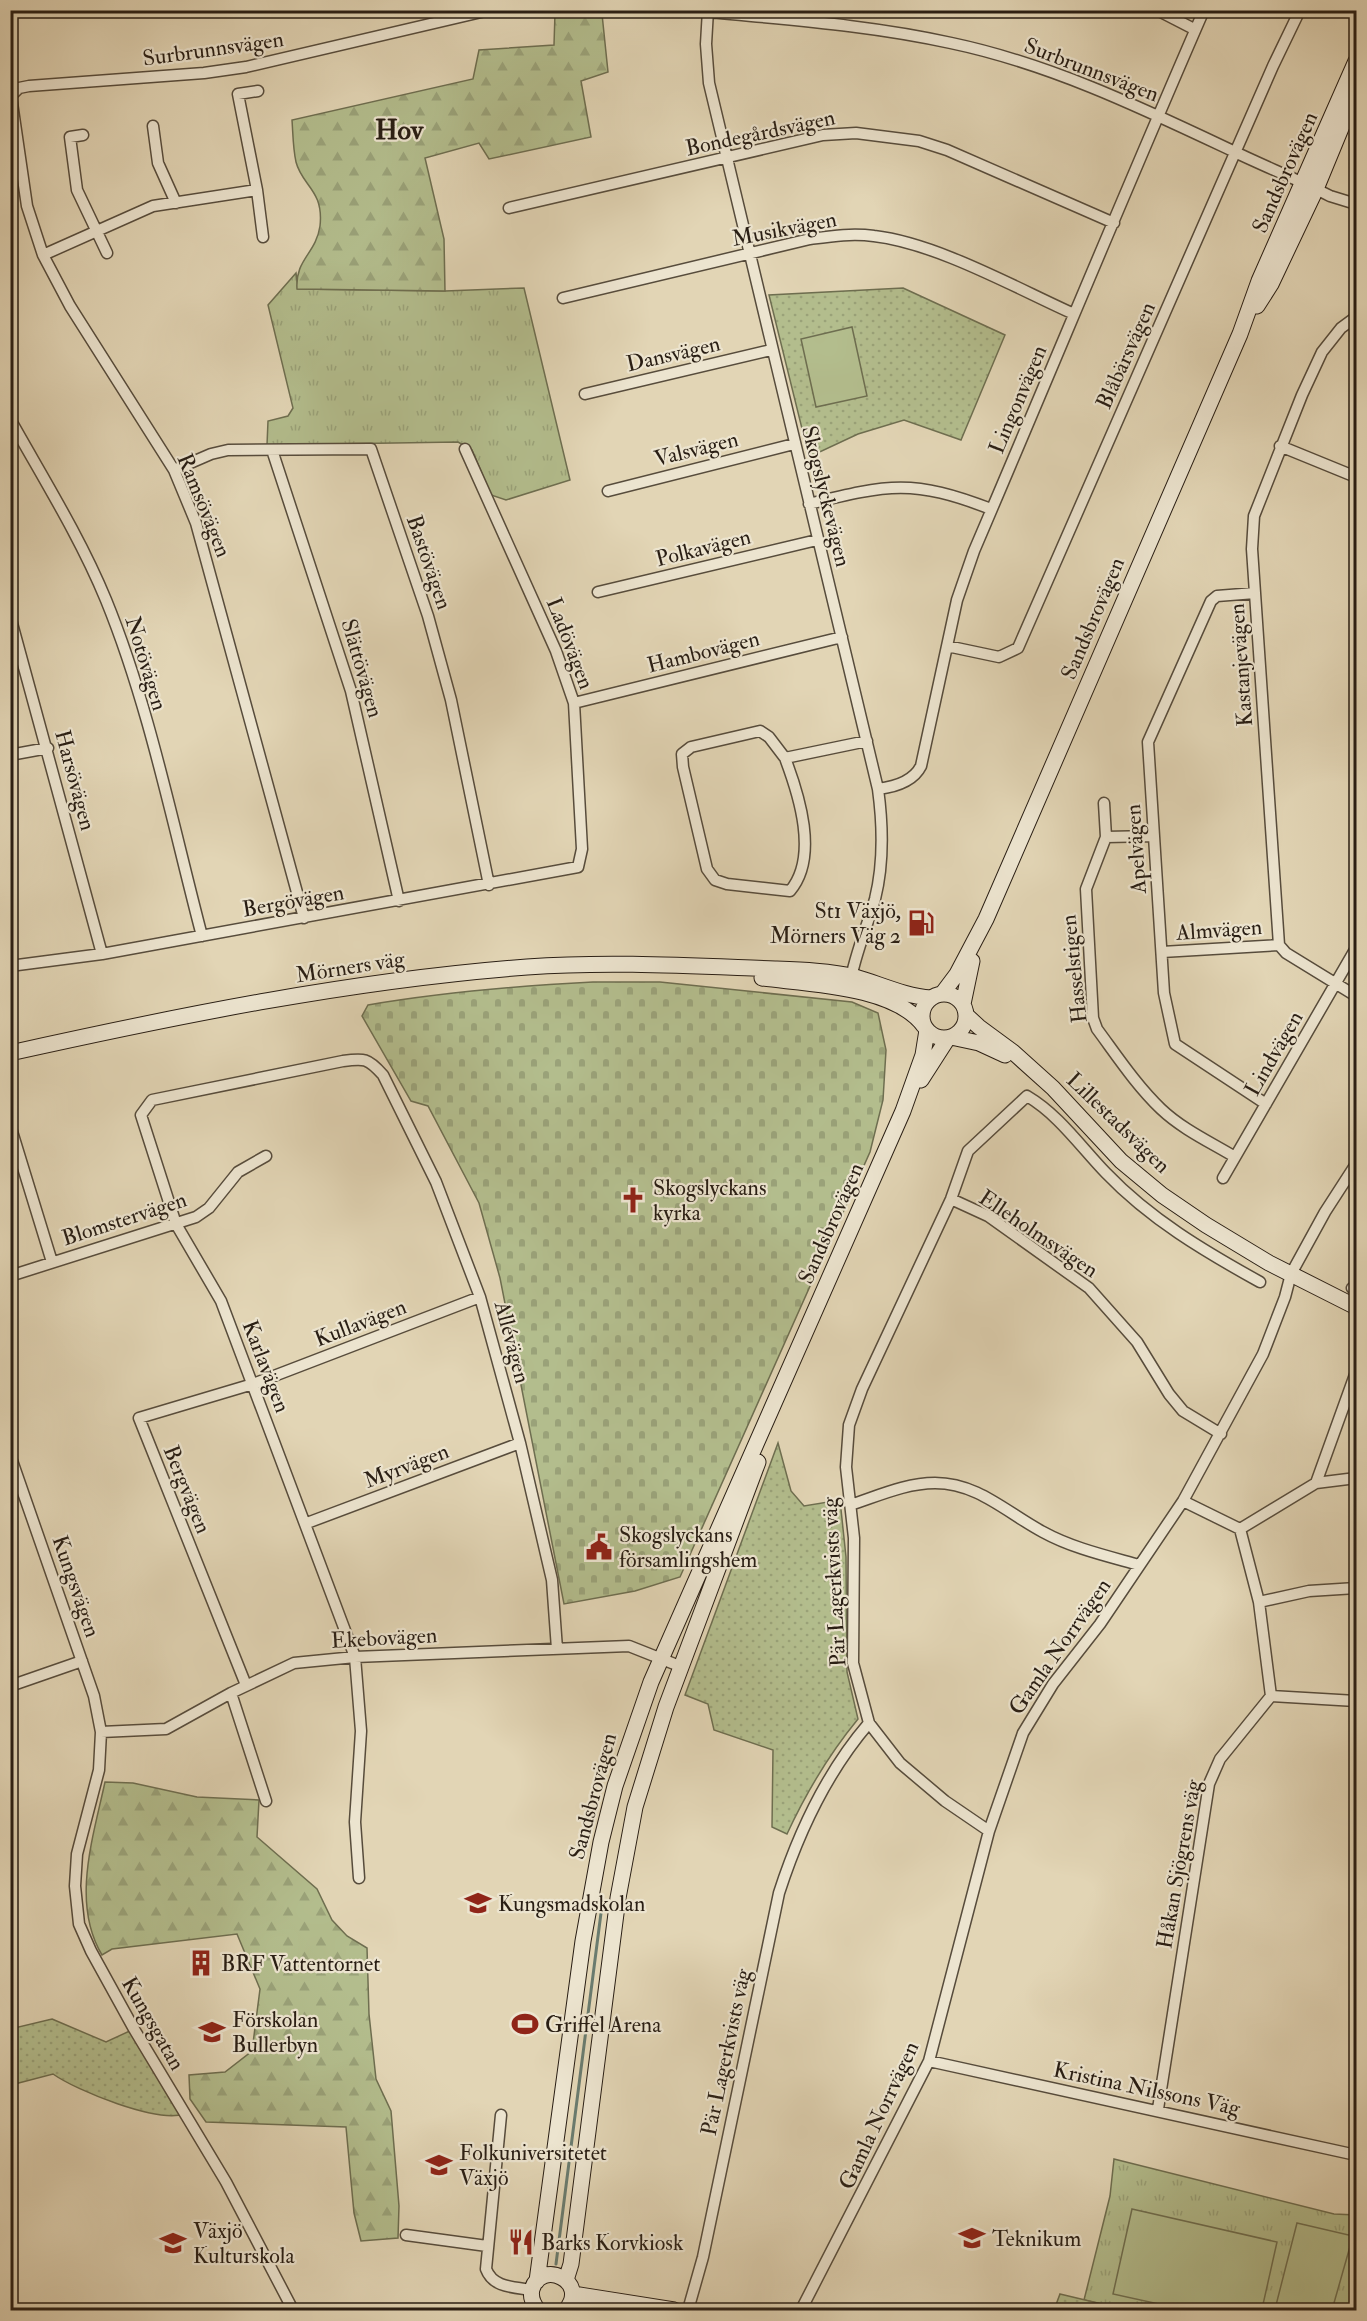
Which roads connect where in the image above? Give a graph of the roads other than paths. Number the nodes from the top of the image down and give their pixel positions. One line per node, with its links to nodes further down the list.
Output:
1 (490, 10): 6 (street, Surbrunnsvägen)
2 (690, 10): 7 (street, Surbrunnsvägen)
3 (1157, 10): 8 (street)
4 (1204, 10): 8 (street, Lingonvägen)
5 (1300, 10): 16 (street, Blåbärsvägen)
6 (475, 11): 12 (street, Surbrunnsvägen)
7 (708, 11): 13 (street, Surbrunnsvägen); 17 (street, Skogslyckevägen)
8 (1194, 29): 13 (street, Lingonvägen)
9 (1356, 61): 19 (main road, Sandsbrovägen)
10 (258, 91): 20 (street)
11 (1356, 92): 19 (main road, Sandsbrovägen)
12 (11, 96): 18 (street, Ramsövägen)
13 (1160, 117): 16 (street, Surbrunnsvägen); 24 (street, Lingonvägen)
14 (153, 126): 21 (street)
15 (83, 135): 25 (street)
16 (1235, 152): 19 (street, Surbrunnsvägen); 50 (street, Blåbärsvägen)
17 (726, 157): 23 (street, Bondegårdsvägen); 24 (street, Bondegårdsvägen); 28 (street, Skogslyckevägen)
18 (16, 165): 29 (street, Ramsövägen)
19 (1309, 186): 22 (street, Surbrunnsvägen); 64 (main road, Sandsbrovägen)
20 (257, 190): 21 (street); 26 (street)
21 (176, 203): 25 (street)
22 (1356, 204)
23 (509, 208)
24 (1114, 224): 31 (street, Lingonvägen)
25 (96, 230): 27 (street); 29 (street)
26 (263, 237)
27 (107, 253)
28 (749, 254): 30 (street, Musikvägen); 31 (street, Musikvägen); 33 (street, Skogslyckevägen)
29 (43, 255): 40 (street, Ramsövägen)
30 (563, 298)
31 (1074, 314): 44 (street, Lingonvägen)
32 (1356, 317): 37 (street, Kastanjevägen)
33 (771, 350): 34 (street, Dansvägen); 36 (street, Skogslyckevägen)
34 (585, 394)
35 (10, 419): 65 (street, Notövägen)
36 (794, 444): 42 (street, Valsvägen); 43 (street, Skogslyckevägen)
37 (1280, 446): 41 (street); 47 (street, Kastanjevägen)
38 (465, 449): 51 (street, Ladövägen)
39 (272, 450): 40 (street, Bastövägen); 61 (street, Bastövägen); 62 (street, Slättövägen)
40 (174, 470): 63 (street, Ramsövägen)
41 (1356, 477)
42 (608, 490)
43 (809, 504): 44 (street); 45 (street, Skogslyckevägen)
44 (991, 509): 50 (street, Lingonvägen)
45 (817, 540): 46 (street, Polkavägen); 49 (street, Skogslyckevägen)
46 (598, 592)
47 (1255, 593): 58 (street, Apelvägen); 66 (street, Kastanjevägen)
48 (10, 616): 53 (street, Harsövägen)
49 (842, 637): 51 (street, Hambovägen); 52 (street, Skogslyckevägen)
50 (947, 646): 56 (street, Lingonvägen)
51 (574, 703): 60 (street, Ladövägen)
52 (867, 741): 55 (street); 56 (street, Skogslyckevägen)
53 (48, 748): 54 (street); 69 (street, Harsövägen)
54 (10, 755)
55 (785, 758): 55 (street)
56 (878, 789): 71 (street, Skogslyckevägen)
57 (1104, 802): 59 (street)
58 (1153, 836): 59 (street); 68 (street, Apelvägen)
59 (1106, 837): 86 (street, Hasselstigen)
60 (580, 864): 61 (street, Bergövägen)
61 (489, 885): 62 (street, Bergövägen)
62 (399, 902): 63 (street, Bergövägen)
63 (304, 918): 65 (street, Bergövägen)
64 (986, 919): 73 (main road, Sandsbrovägen); 75 (main road, Sandsbrovägen)
65 (202, 936): 69 (street, Bergövägen)
66 (1279, 945): 68 (street, Almvägen); 72 (street)
67 (1356, 948): 72 (street, Lindvägen)
68 (1162, 952): 82 (street, Apelvägen)
69 (102, 954): 70 (street, Bergövägen)
70 (10, 966)
71 (850, 983): 73 (main road, Mörners väg); 76 (main road, Mörners väg); 78 (main road, Mörners väg)
72 (1336, 984): 74 (street); 82 (street, Lindvägen)
73 (937, 996): 75 (main road); 76 (main road)
74 (1356, 996)
75 (965, 1010): 77 (main road); 80 (main road, Lillestadsvägen)
76 (925, 1028): 77 (main road); 83 (main road, Sandsbrovägen)
77 (950, 1038): 80 (main road, Lillestadsvägen); 83 (main road, Sandsbrovägen)
78 (10, 1053)
79 (373, 1063): 90 (street, Karlavägen); 97 (street, Allévägen)
80 (1032, 1069): 91 (main road, Lillestadsvägen)
81 (1027, 1096): 89 (street, Pär Lagerkvists väg); 92 (street, Lillestadsvägen)
82 (1266, 1104): 86 (street, Lindvägen)
83 (903, 1111): 99 (main road, Sandsbrovägen)
84 (10, 1125): 93 (street)
85 (266, 1156): 90 (street, Blomstervägen)
86 (1235, 1157): 88 (street, Lindvägen)
87 (1356, 1164): 94 (street, Gamla Norrvägen)
88 (1223, 1178)
89 (951, 1199): 102 (street, Elleholmsvägen); 108 (street, Pär Lagerkvists väg)
90 (176, 1224): 93 (street, Blomstervägen); 101 (street, Karlavägen)
91 (1206, 1225): 92 (street); 94 (main road, Lillestadsvägen)
92 (1194, 1244): 96 (street, Lillestadsvägen)
93 (52, 1262): 95 (street, Blomstervägen)
94 (1291, 1274): 98 (main road, Lillestadsvägen); 102 (street, Gamla Norrvägen)
95 (10, 1276)
96 (1260, 1282)
97 (480, 1297): 101 (street, Kullavägen); 103 (street, Allévägen)
98 (1356, 1306)
99 (798, 1353): 116 (main road, Sandsbrovägen); 118 (main road, Sandsbrovägen)
100 (1356, 1372): 106 (street)
101 (254, 1384): 109 (street, Karlavägen); 120 (street, Bergvägen)
102 (1221, 1434): 107 (street, Gamla Norrvägen)
103 (520, 1443): 109 (street, Myrvägen); 114 (street, Allévägen)
104 (10, 1455): 117 (street, Kungsvägen)
105 (1356, 1479): 106 (street)
106 (1316, 1483): 110 (street)
107 (1183, 1501): 110 (street); 111 (street, Gamla Norrvägen)
108 (850, 1505): 111 (street); 124 (street, Pär Lagerkvists väg)
109 (307, 1523): 115 (street, Karlavägen)
110 (1240, 1529): 113 (street)
111 (1139, 1565): 127 (street, Gamla Norrvägen)
112 (1356, 1588): 113 (street)
113 (1259, 1602): 122 (street)
114 (557, 1649): 115 (street, Ekebovägen); 116 (street, Ekebovägen)
115 (355, 1657): 120 (street, Ekebovägen); 128 (street, Karlavägen)
116 (663, 1659): 118 (street, Ekebovägen); 135 (main road, Sandsbrovägen)
117 (82, 1661): 119 (street); 125 (street, Kungsvägen)
118 (682, 1667): 136 (main road, Sandsbrovägen)
119 (10, 1686)
120 (246, 1686): 121 (street, Ekebovägen)
121 (231, 1693): 125 (street, Ekebovägen); 126 (street)
122 (1271, 1696): 123 (street); 130 (street, Håkan Sjögrens väg)
123 (1356, 1701)
124 (869, 1723): 127 (street); 141 (street, Pär Lagerkvists väg)
125 (101, 1732): 137 (street, Kungsgatan)
126 (266, 1801)
127 (989, 1831): 129 (street, Gamla Norrvägen)
128 (359, 1878)
129 (929, 2061): 130 (street, Kristina Nilssons Väg); 142 (street, Gamla Norrvägen)
130 (1158, 2109): 132 (street, Kristina Nilssons Väg)
131 (501, 2115): 134 (street)
132 (1356, 2155)
133 (406, 2235): 134 (street)
134 (487, 2246): 135 (street)
135 (534, 2285): 136 (main road); 138 (main road, Sandsbrovägen)
136 (569, 2287): 139 (main road, Sandsbrovägen); 140 (main road)
137 (293, 2310)
138 (537, 2310)
139 (566, 2310)
140 (674, 2310)
141 (688, 2310)
142 (801, 2310)

